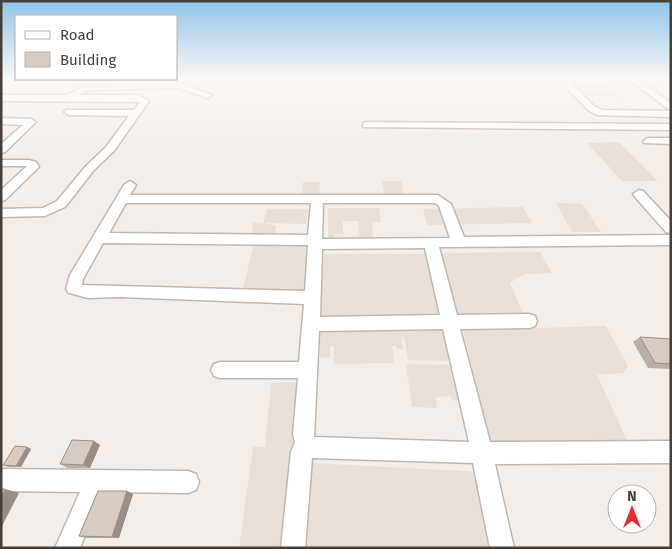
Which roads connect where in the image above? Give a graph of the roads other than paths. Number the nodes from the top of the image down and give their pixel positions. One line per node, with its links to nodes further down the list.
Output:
1 (141, 105): 4 (street)
2 (588, 105): 5 (street)
3 (69, 112): 4 (street)
4 (136, 113): 20 (street)
5 (610, 114): 6 (street); 9 (street)
6 (671, 114)
7 (1, 121): 13 (street)
8 (366, 125): 9 (street)
9 (623, 127): 10 (street)
10 (671, 127)
11 (648, 141): 12 (street)
12 (671, 141)
13 (1, 150)
14 (1, 162): 17 (street)
15 (130, 185): 18 (street)
16 (639, 194): 21 (street)
17 (1, 197)
18 (122, 199): 19 (street); 22 (street)
19 (317, 200): 24 (street); 26 (street)
20 (1, 213)
21 (671, 229)
22 (100, 238): 24 (street); 27 (street)
23 (671, 240): 26 (street)
24 (315, 242): 25 (street); 27 (street)
25 (431, 243): 26 (street); 29 (street)
26 (460, 243)
27 (312, 298): 30 (street)
28 (529, 321): 29 (street)
29 (451, 322): 30 (street); 35 (street)
30 (312, 324): 32 (street)
31 (220, 370): 32 (street)
32 (308, 370): 33 (street)
33 (305, 443): 35 (street); 40 (street)
34 (671, 452): 35 (street)
35 (482, 453): 41 (street)
36 (1, 480): 37 (street)
37 (96, 482): 38 (street); 39 (street)
38 (188, 482)
39 (67, 548)
40 (293, 548)
41 (502, 548)

